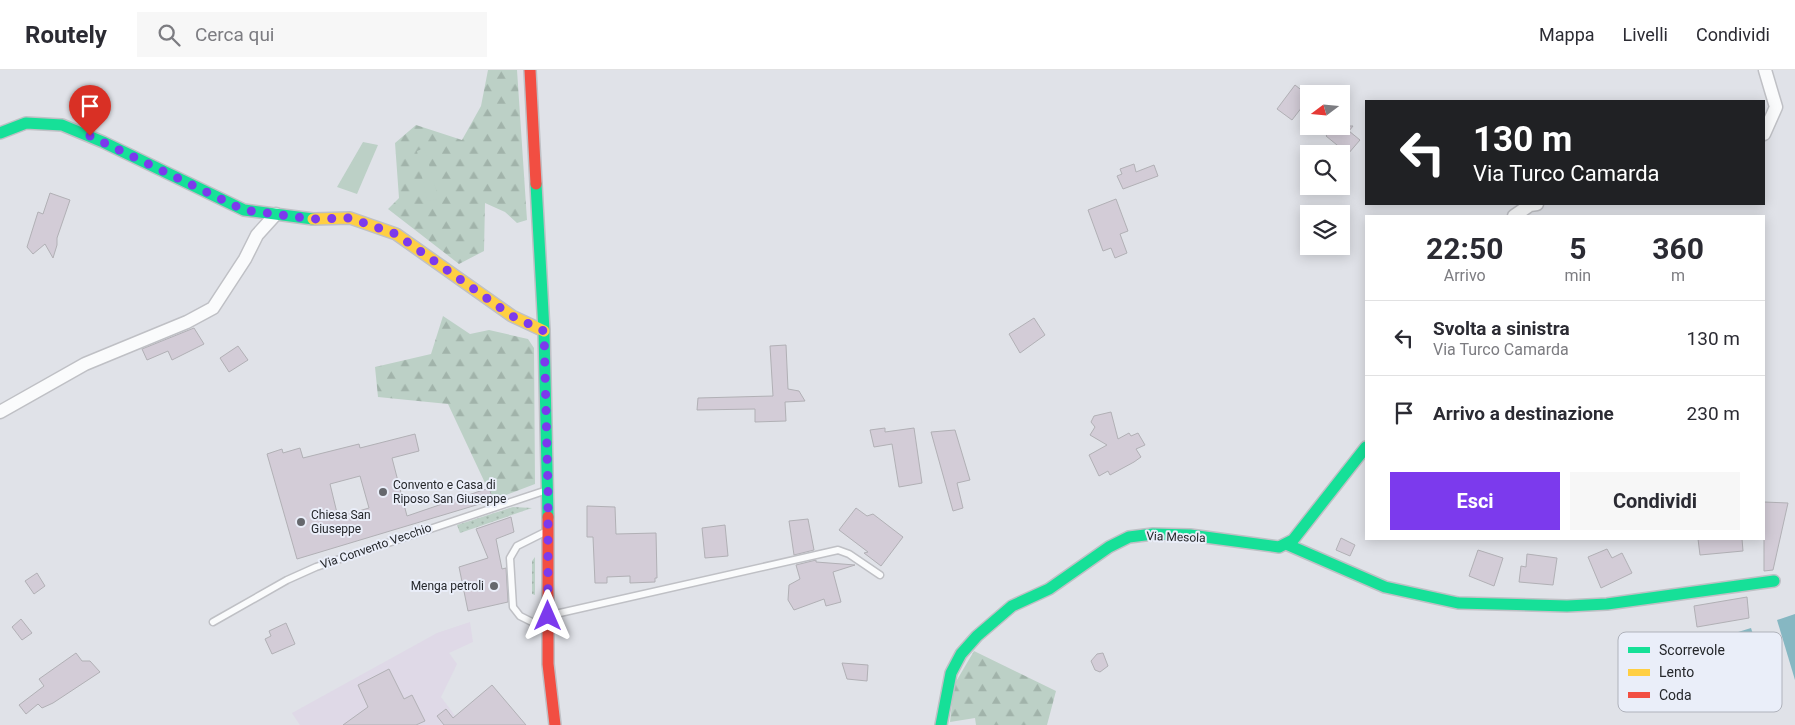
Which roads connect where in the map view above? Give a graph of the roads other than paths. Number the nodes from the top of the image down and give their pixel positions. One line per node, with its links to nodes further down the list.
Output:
1 (530, 70): 8 (street)
2 (1764, 70): 3 (street)
3 (1765, 132)
4 (0, 133): 6 (street)
5 (1530, 205): 7 (street)
6 (276, 214): 8 (street); 9 (street)
7 (1515, 215)
8 (544, 331): 11 (street)
9 (0, 412)
10 (1365, 448): 13 (street)
11 (548, 490): 12 (street); 17 (lane, Via Convento Vecchio)
12 (548, 530): 16 (street); 18 (lane)
13 (1286, 544): 15 (street); 20 (street, Via Mesola)
14 (880, 575): 16 (lane)
15 (1774, 581)
16 (548, 616): 18 (street)
17 (213, 622)
18 (548, 630): 19 (street)
19 (556, 725)
20 (941, 725)

